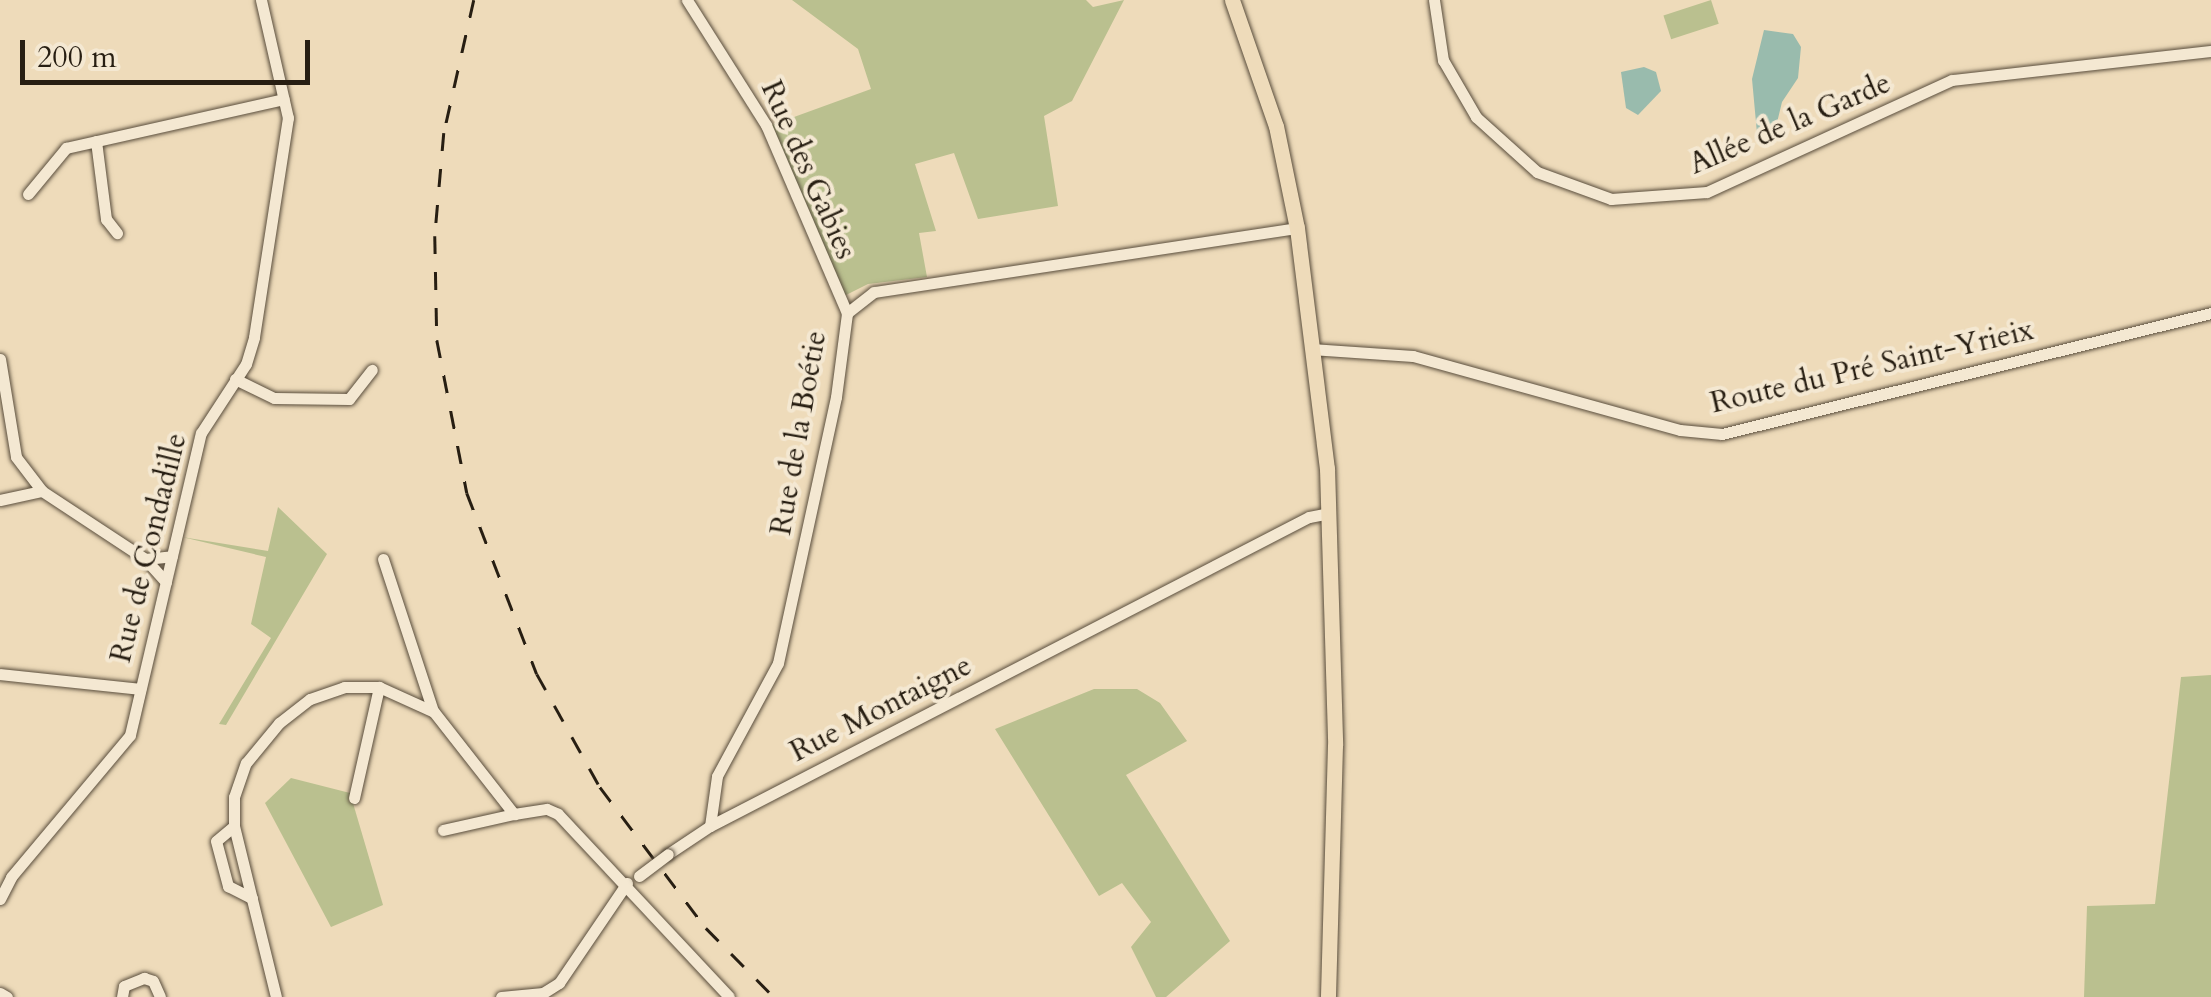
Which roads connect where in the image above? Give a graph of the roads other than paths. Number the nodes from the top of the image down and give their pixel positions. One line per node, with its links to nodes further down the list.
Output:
1 (261, 0): 6 (street, Rue de Condadille)
2 (687, 0): 11 (street, Rue des Gabies)
3 (1232, 0): 9 (main road)
4 (1434, 0): 5 (street, Allée de la Garde)
5 (2211, 51)
6 (284, 98): 7 (street); 16 (street, Rue de Condadille)
7 (96, 141): 8 (street); 10 (street)
8 (28, 194)
9 (1297, 228): 11 (street, Rue de la Boétie); 13 (main road)
10 (117, 234)
11 (847, 313): 33 (street, Rue de la Boétie)
12 (2211, 314): 13 (street, Route du Pré Saint-Yrieix)
13 (1311, 349): 21 (main road)
14 (0, 359): 17 (street)
15 (372, 370): 16 (street)
16 (235, 379): 22 (street, Rue de Condadille)
17 (5, 426): 19 (street)
18 (0, 482): 20 (street)
19 (42, 491): 20 (street); 23 (street)
20 (3, 499)
21 (1330, 513): 33 (street, Rue Montaigne); 45 (main road)
22 (172, 556): 23 (street); 25 (street, Rue de Condadille)
23 (144, 559): 25 (street)
24 (383, 559): 29 (street)
25 (166, 582): 28 (street, Rue de Condadille)
26 (0, 674): 28 (street)
27 (379, 686): 29 (street); 30 (street); 32 (street)
28 (140, 689): 37 (street, Rue de Condadille)
29 (434, 712): 31 (street)
30 (354, 798)
31 (514, 814): 34 (street); 35 (street)
32 (234, 826): 36 (street); 36 (street)
33 (710, 826): 35 (street, Rue Montaigne, bridge)
34 (443, 830)
35 (624, 885): 39 (street); 44 (street, Rue Montaigne)
36 (252, 898): 43 (street)
37 (0, 899)
38 (0, 994): 40 (street)
39 (723, 995)
40 (7, 997)
41 (122, 997): 42 (street)
42 (160, 997)
43 (276, 997)
44 (500, 997)
45 (1328, 997)

